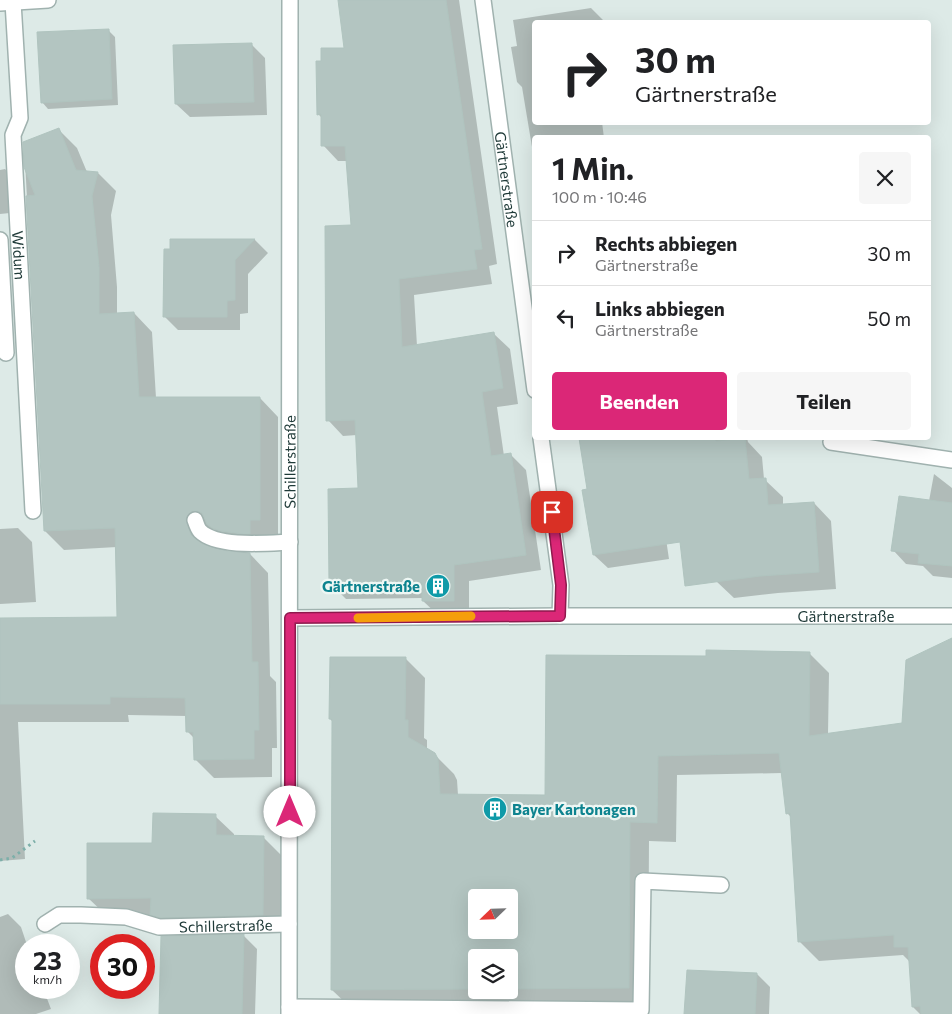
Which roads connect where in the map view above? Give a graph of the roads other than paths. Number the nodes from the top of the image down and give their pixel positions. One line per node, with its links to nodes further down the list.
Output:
1 (48, 0): 4 (street, Widum)
2 (290, 0): 13 (street, Schillerstraße)
3 (483, 0): 7 (street, Gärtnerstraße)
4 (6, 2): 11 (street, Widum)
5 (0, 240): 6 (street, Widum)
6 (6, 353)
7 (532, 368)
8 (541, 440): 14 (street)
9 (831, 442): 10 (street)
10 (952, 460)
11 (33, 511)
12 (195, 520): 13 (street)
13 (290, 542): 16 (street, Schillerstraße)
14 (560, 616): 15 (street, Gärtnerstraße); 16 (street, Gärtnerstraße)
15 (952, 616)
16 (290, 618): 19 (street, Schillerstraße)
17 (721, 885): 20 (street)
18 (45, 924): 19 (street, Schillerstraße)
19 (290, 924): 20 (street, Schillerstraße)
20 (289, 1011)

